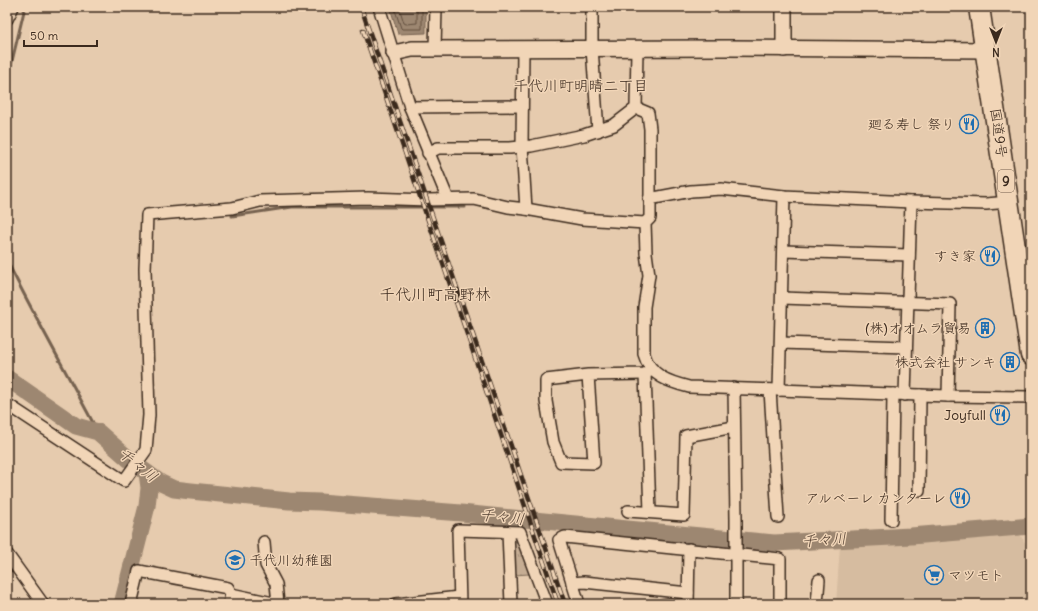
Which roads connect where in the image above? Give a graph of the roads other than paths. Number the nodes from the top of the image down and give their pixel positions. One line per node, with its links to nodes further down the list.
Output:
1 (13, 7): 7 (street)
2 (380, 7): 14 (street)
3 (436, 7): 10 (street)
4 (592, 7): 8 (street)
5 (784, 7): 12 (street)
6 (980, 7): 13 (highway, 国道9号 / 9)
7 (7, 19)
8 (592, 48): 9 (street); 11 (street); 18 (street)
9 (637, 48): 12 (street); 17 (street)
10 (435, 49): 11 (street); 14 (street)
11 (523, 49): 15 (street)
12 (784, 49): 13 (street)
13 (987, 50): 25 (highway, 国道9号 / 9)
14 (394, 53): 16 (street)
15 (522, 106): 16 (street); 19 (street)
16 (410, 107): 20 (street)
17 (636, 108): 18 (street); 23 (street)
18 (598, 131): 19 (street)
19 (522, 146): 20 (street); 26 (street)
20 (428, 153): 22 (street)
21 (784, 196): 23 (street); 24 (street); 28 (street)
22 (448, 200): 26 (street); 44 (street)
23 (649, 200): 27 (street)
24 (911, 202): 25 (street); 29 (street)
25 (1009, 202): 34 (highway, 国道9号 / 9)
26 (526, 209): 27 (street)
27 (645, 223): 35 (street)
28 (783, 251): 29 (street); 30 (street)
29 (909, 255): 31 (street)
30 (782, 298): 31 (street); 32 (street)
31 (908, 302): 33 (street); 42 (street)
32 (781, 343): 33 (street); 38 (street)
33 (906, 347): 40 (street)
34 (1031, 355)
35 (648, 372): 36 (street); 37 (street); 48 (street)
36 (588, 375): 36 (street)
37 (734, 388): 38 (street); 45 (street)
38 (775, 390): 39 (street); 49 (street)
39 (893, 394): 40 (street); 50 (street)
40 (905, 395): 41 (street)
41 (920, 395): 42 (street); 46 (street)
42 (948, 396): 43 (street)
43 (1031, 398)
44 (7, 404)
45 (734, 427): 48 (street); 54 (street)
46 (919, 491)
47 (628, 511): 48 (street)
48 (650, 512)
49 (778, 516)
50 (891, 520)
51 (508, 532): 60 (street); 65 (street); 66 (street)
52 (264, 542): 63 (street)
53 (689, 549): 54 (street); 57 (street); 58 (street)
54 (736, 552): 68 (street); 69 (street)
55 (7, 554): 61 (street)
56 (819, 580): 70 (street)
57 (572, 583): 58 (street); 67 (street)
58 (688, 598)
59 (230, 599): 62 (street); 63 (street)
60 (459, 601): 64 (street)
61 (43, 604)
62 (131, 604)
63 (278, 604)
64 (396, 604)
65 (511, 604)
66 (547, 604)
67 (579, 604)
68 (736, 604)
69 (780, 604)
70 (817, 604)

